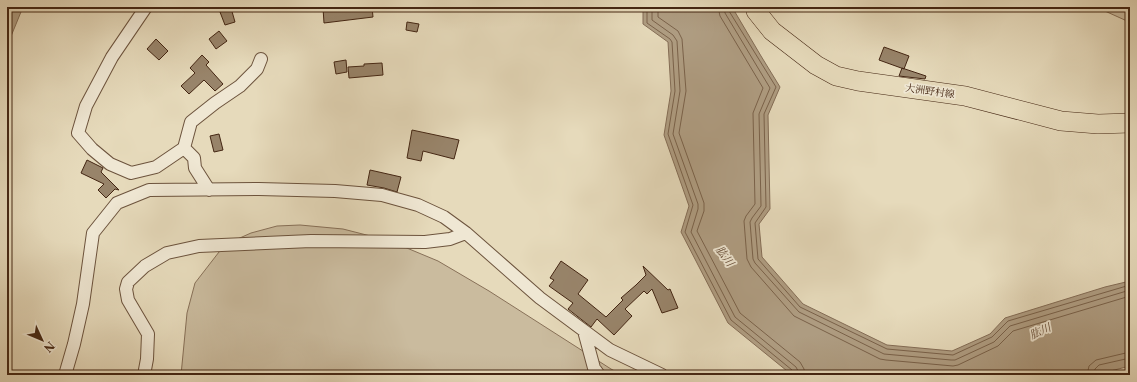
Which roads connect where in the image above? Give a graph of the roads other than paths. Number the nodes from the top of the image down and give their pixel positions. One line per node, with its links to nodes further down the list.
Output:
1 (146, 7): 5 (street)
2 (755, 7): 4 (main road, 大洲野村線)
3 (261, 59): 5 (street)
4 (1130, 124)
5 (184, 148): 6 (street)
6 (208, 190): 7 (street); 9 (street)
7 (466, 233): 8 (street); 10 (street)
8 (584, 331): 11 (street); 12 (street)
9 (65, 375)
10 (144, 375)
11 (599, 375)
12 (662, 375)

